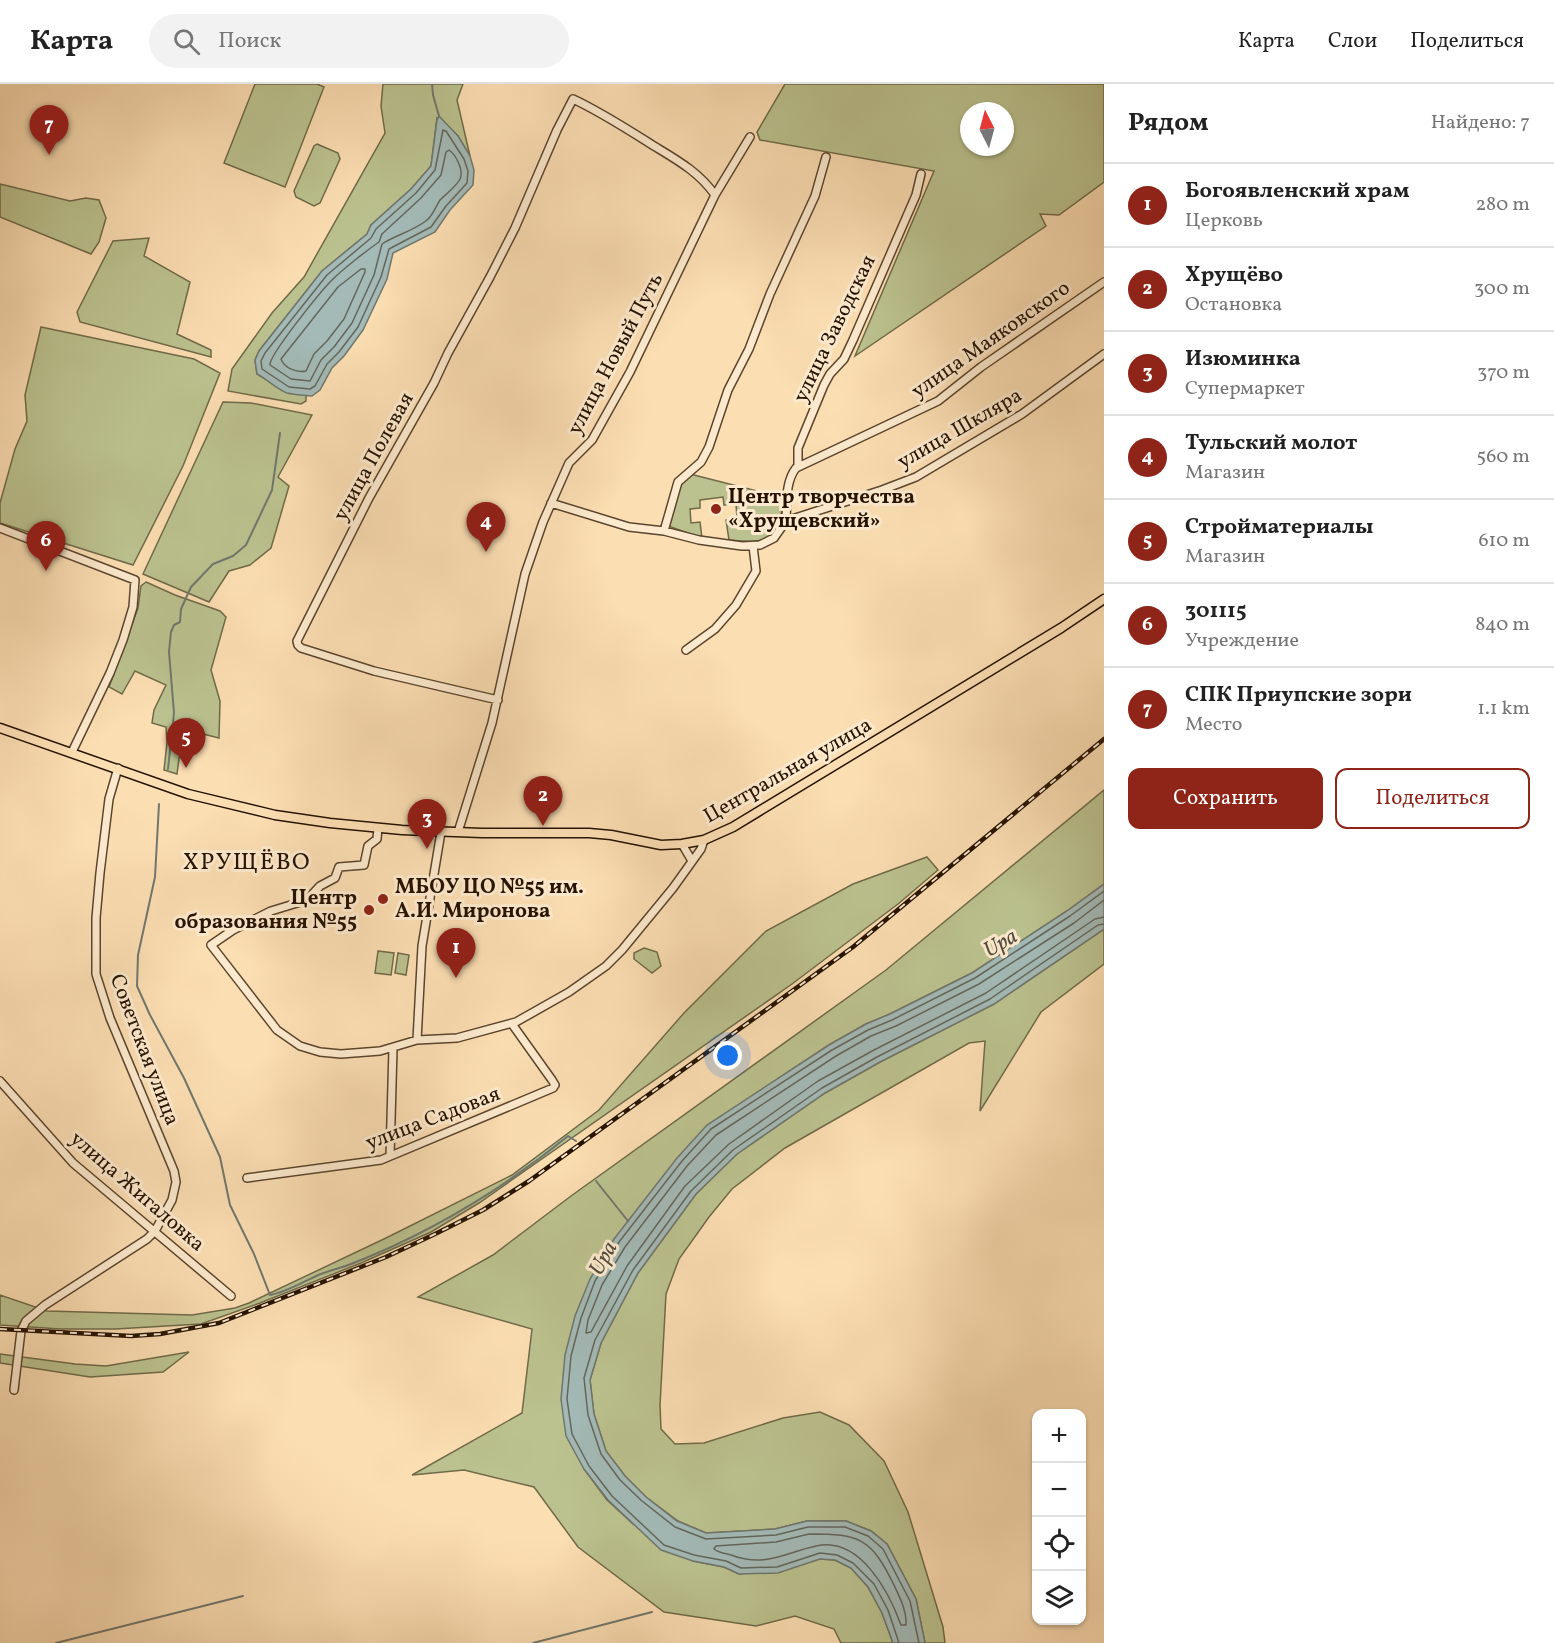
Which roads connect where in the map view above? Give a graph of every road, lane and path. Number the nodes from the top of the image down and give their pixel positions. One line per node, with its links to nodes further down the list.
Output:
1 (750, 137): 4 (street, улица Новый Путь)
2 (826, 157): 11 (street)
3 (921, 174): 7 (street, улица Заводская)
4 (714, 195): 8 (street, улица Новый Путь); 15 (street, улица Полевая)
5 (1104, 282): 7 (street, улица Маяковского)
6 (1104, 354): 9 (street, улица Шкляра)
7 (798, 467): 9 (street, улица Заводская)
8 (551, 503): 11 (street); 15 (street, улица Новый Путь)
9 (786, 521): 12 (street, улица Шкляра)
10 (0, 528): 17 (street)
11 (664, 531): 12 (street)
12 (753, 546): 14 (street)
13 (1104, 599): 22 (main road, Центральная улица)
14 (686, 650)
15 (498, 700): 21 (street, улица Новый Путь)
16 (0, 728): 17 (main road, Центральная улица)
17 (72, 752): 18 (main road, Центральная улица)
18 (118, 768): 19 (main road, Центральная улица); 31 (street, Советская улица)
19 (378, 828): 20 (main road, Центральная улица); 27 (street)
20 (441, 832): 21 (main road, Центральная улица); 26 (street)
21 (458, 832): 23 (main road, Центральная улица)
22 (704, 840): 23 (main road, Центральная улица); 24 (street)
23 (682, 844): 24 (street)
24 (692, 861): 25 (street)
25 (512, 1024): 26 (street); 29 (street, улица Садовая)
26 (417, 1040): 27 (street)
27 (393, 1048): 29 (street)
28 (0, 1081): 31 (street, улица Жигаловка)
29 (390, 1156): 30 (street, улица Садовая)
30 (247, 1178)
31 (155, 1231): 32 (street, улица Жигаловка); 33 (street)
32 (231, 1296)
33 (14, 1390)

